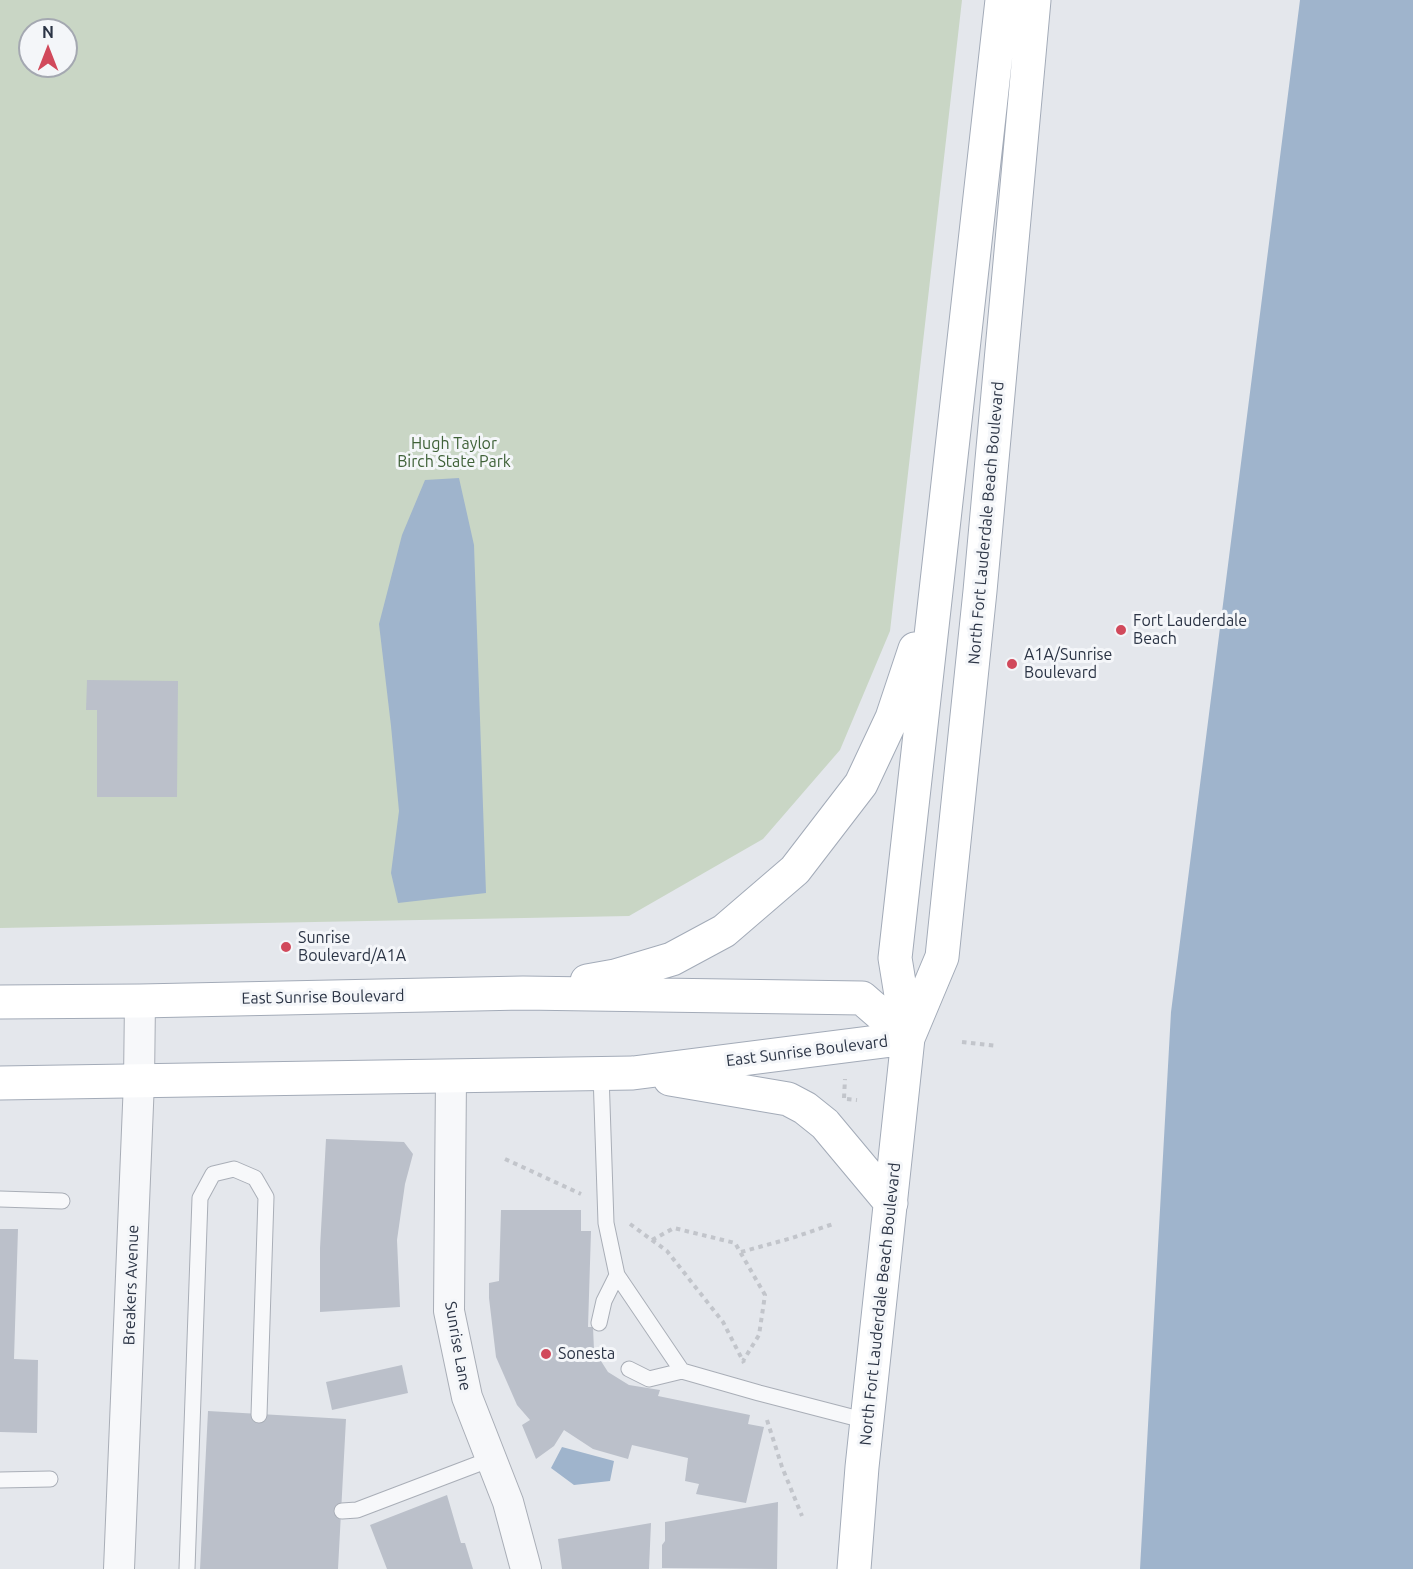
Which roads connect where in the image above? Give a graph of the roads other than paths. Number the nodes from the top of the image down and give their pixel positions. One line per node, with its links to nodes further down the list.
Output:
1 (1002, 0): 3 (main road, North Fort Lauderdale Beach Boulevard)
2 (1035, 0): 7 (main road, North Fort Lauderdale Beach Boulevard)
3 (935, 591): 4 (main road); 7 (main road, North Fort Lauderdale Beach Boulevard)
4 (523, 993): 5 (main road, East Sunrise Boulevard); 7 (main road, East Sunrise Boulevard)
5 (140, 1001): 6 (main road, East Sunrise Boulevard); 10 (street, Breakers Avenue)
6 (0, 1002)
7 (908, 1038): 8 (main road, East Sunrise Boulevard); 14 (main road, North Fort Lauderdale Beach Boulevard)
8 (617, 1074): 9 (main road, East Sunrise Boulevard); 14 (main road); 15 (lane)
9 (451, 1077): 10 (main road, East Sunrise Boulevard); 21 (street, Sunrise Lane)
10 (139, 1081): 11 (main road, East Sunrise Boulevard); 25 (street, Breakers Avenue)
11 (0, 1083)
12 (0, 1199): 13 (lane)
13 (62, 1201)
14 (891, 1203): 20 (main road, North Fort Lauderdale Beach Boulevard)
15 (617, 1275): 16 (lane); 18 (lane)
16 (598, 1323)
17 (629, 1369): 18 (lane)
18 (682, 1371): 20 (lane)
19 (259, 1414): 26 (lane)
20 (867, 1421): 28 (main road, North Fort Lauderdale Beach Boulevard)
21 (491, 1459): 24 (lane); 27 (street, Sunrise Lane)
22 (50, 1479): 23 (lane)
23 (0, 1480)
24 (342, 1511)
25 (119, 1569)
26 (187, 1569)
27 (526, 1569)
28 (854, 1569)

